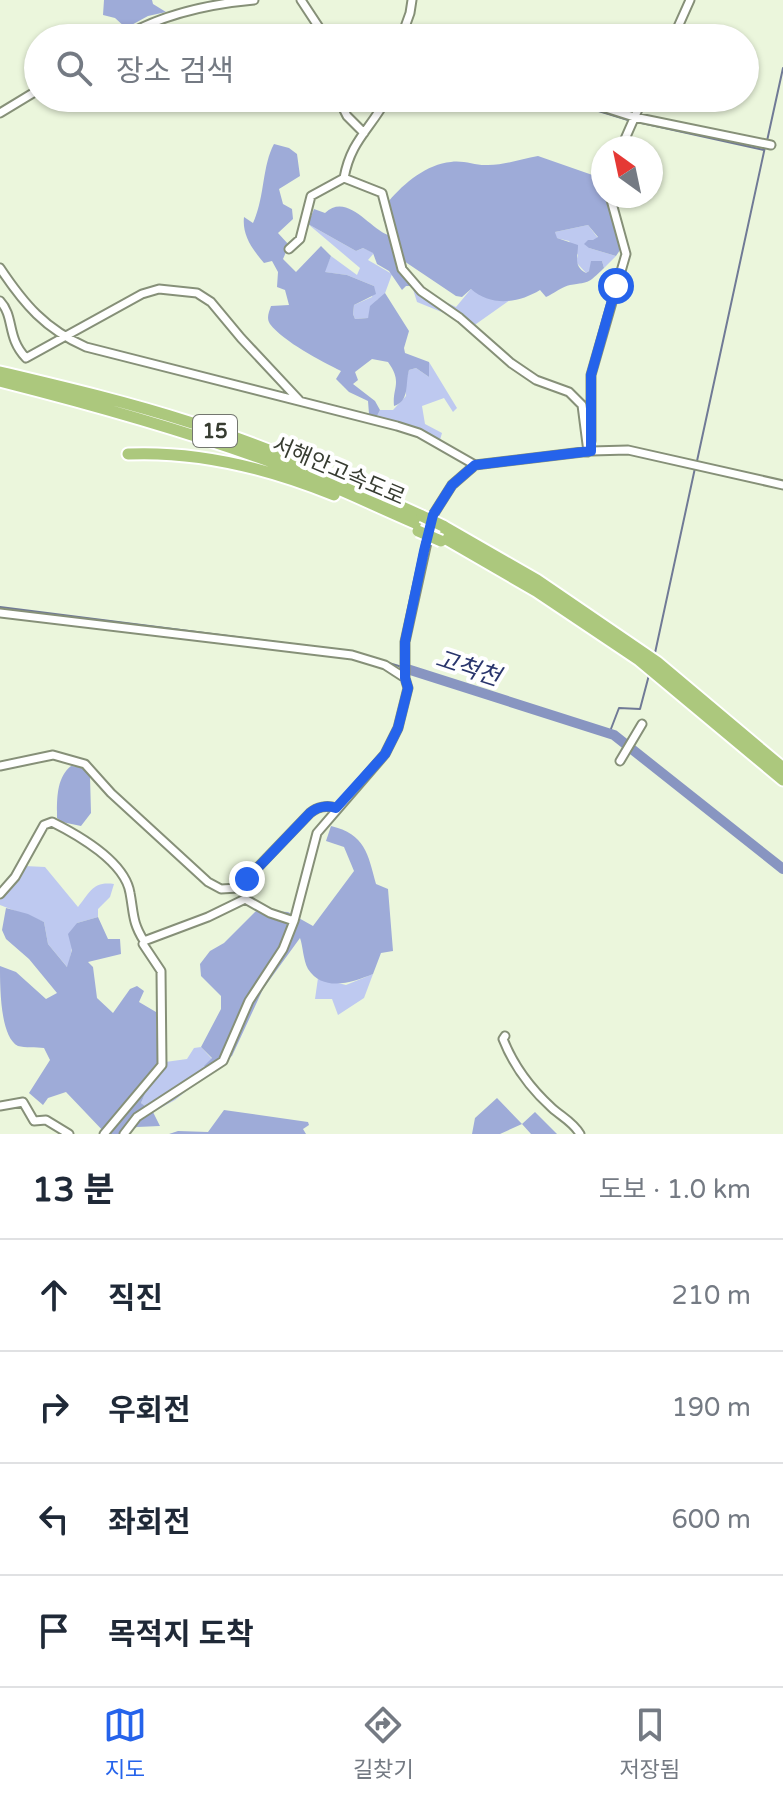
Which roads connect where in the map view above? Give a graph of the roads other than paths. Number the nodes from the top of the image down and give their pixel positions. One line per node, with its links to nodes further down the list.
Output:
1 (254, 0): 5 (street)
2 (301, 0): 6 (street)
3 (412, 0): 7 (street)
4 (690, 0): 8 (street)
5 (150, 24)
6 (317, 24)
7 (406, 24)
8 (679, 24)
9 (24, 98): 14 (street)
10 (345, 112): 16 (street)
11 (380, 112): 16 (street)
12 (615, 112): 15 (street)
13 (635, 112): 15 (street)
14 (0, 113)
15 (632, 118): 17 (street); 18 (street)
16 (364, 133): 19 (street)
17 (625, 136)
18 (768, 144)
19 (344, 178): 21 (street); 28 (street)
20 (613, 208): 28 (street)
21 (289, 249)
22 (0, 268): 24 (street)
23 (0, 301): 24 (street)
24 (62, 337): 27 (street); 27 (street)
25 (0, 372): 32 (highway, 서해안고속도로 / 15)
26 (0, 381): 32 (highway, 서해안고속도로 / 15)
27 (300, 402): 30 (street)
28 (590, 451): 30 (street); 31 (street)
29 (128, 454): 32 (highway)
30 (475, 465): 37 (street)
31 (783, 485)
32 (420, 524): 33 (highway, 서해안고속도로 / 15, bridge)
33 (442, 534): 35 (highway, 서해안고속도로 / 15); 35 (highway, 서해안고속도로 / 15)
34 (0, 613): 37 (street)
35 (640, 655): 36 (highway, 서해안고속도로 / 15)
36 (657, 667): 41 (highway, 서해안고속도로 / 15); 42 (highway, 서해안고속도로 / 15)
37 (406, 676): 43 (street)
38 (642, 724): 39 (street)
39 (622, 759)
40 (0, 766): 43 (street)
41 (783, 768)
42 (783, 780)
43 (336, 808): 45 (street)
44 (0, 894): 45 (street)
45 (294, 921): 51 (street)
46 (143, 944): 50 (street)
47 (505, 1036): 52 (street)
48 (0, 1106): 49 (street)
49 (69, 1134)
50 (104, 1134)
51 (124, 1134)
52 (580, 1134)

